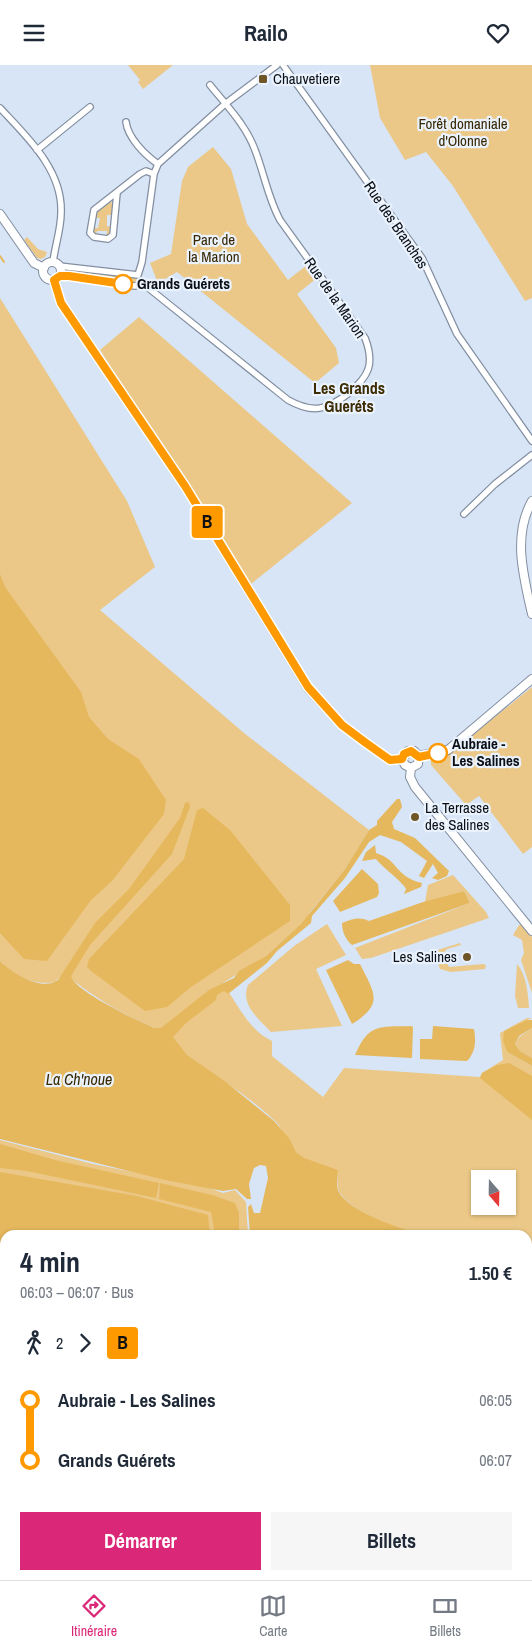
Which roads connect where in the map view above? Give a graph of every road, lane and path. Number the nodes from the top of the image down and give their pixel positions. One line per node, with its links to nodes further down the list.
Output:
1 (276, 65): 4 (street)
2 (284, 65): 18 (street, Rue des Branches)
3 (210, 85): 4 (street, Rue de la Marion)
4 (225, 104): 9 (street); 17 (street, Rue de la Marion)
5 (90, 107): 8 (street)
6 (0, 108): 8 (street)
7 (126, 122): 9 (street)
8 (36, 150): 13 (street)
9 (158, 164): 10 (street)
10 (154, 174): 11 (street); 15 (street)
11 (118, 193): 11 (street)
12 (0, 214): 14 (street)
13 (56, 264): 14 (street); 15 (street); 16 (street)
14 (44, 268): 16 (street)
15 (138, 275): 17 (street)
16 (57, 278): 17 (street); 25 (street)
17 (141, 282)
18 (532, 441)
19 (532, 455): 21 (street)
20 (532, 501): 22 (street)
21 (464, 514)
22 (532, 614)
23 (532, 679): 24 (street)
24 (419, 757): 25 (street); 26 (street)
25 (402, 759): 26 (street)
26 (411, 768): 27 (street)
27 (532, 931)

